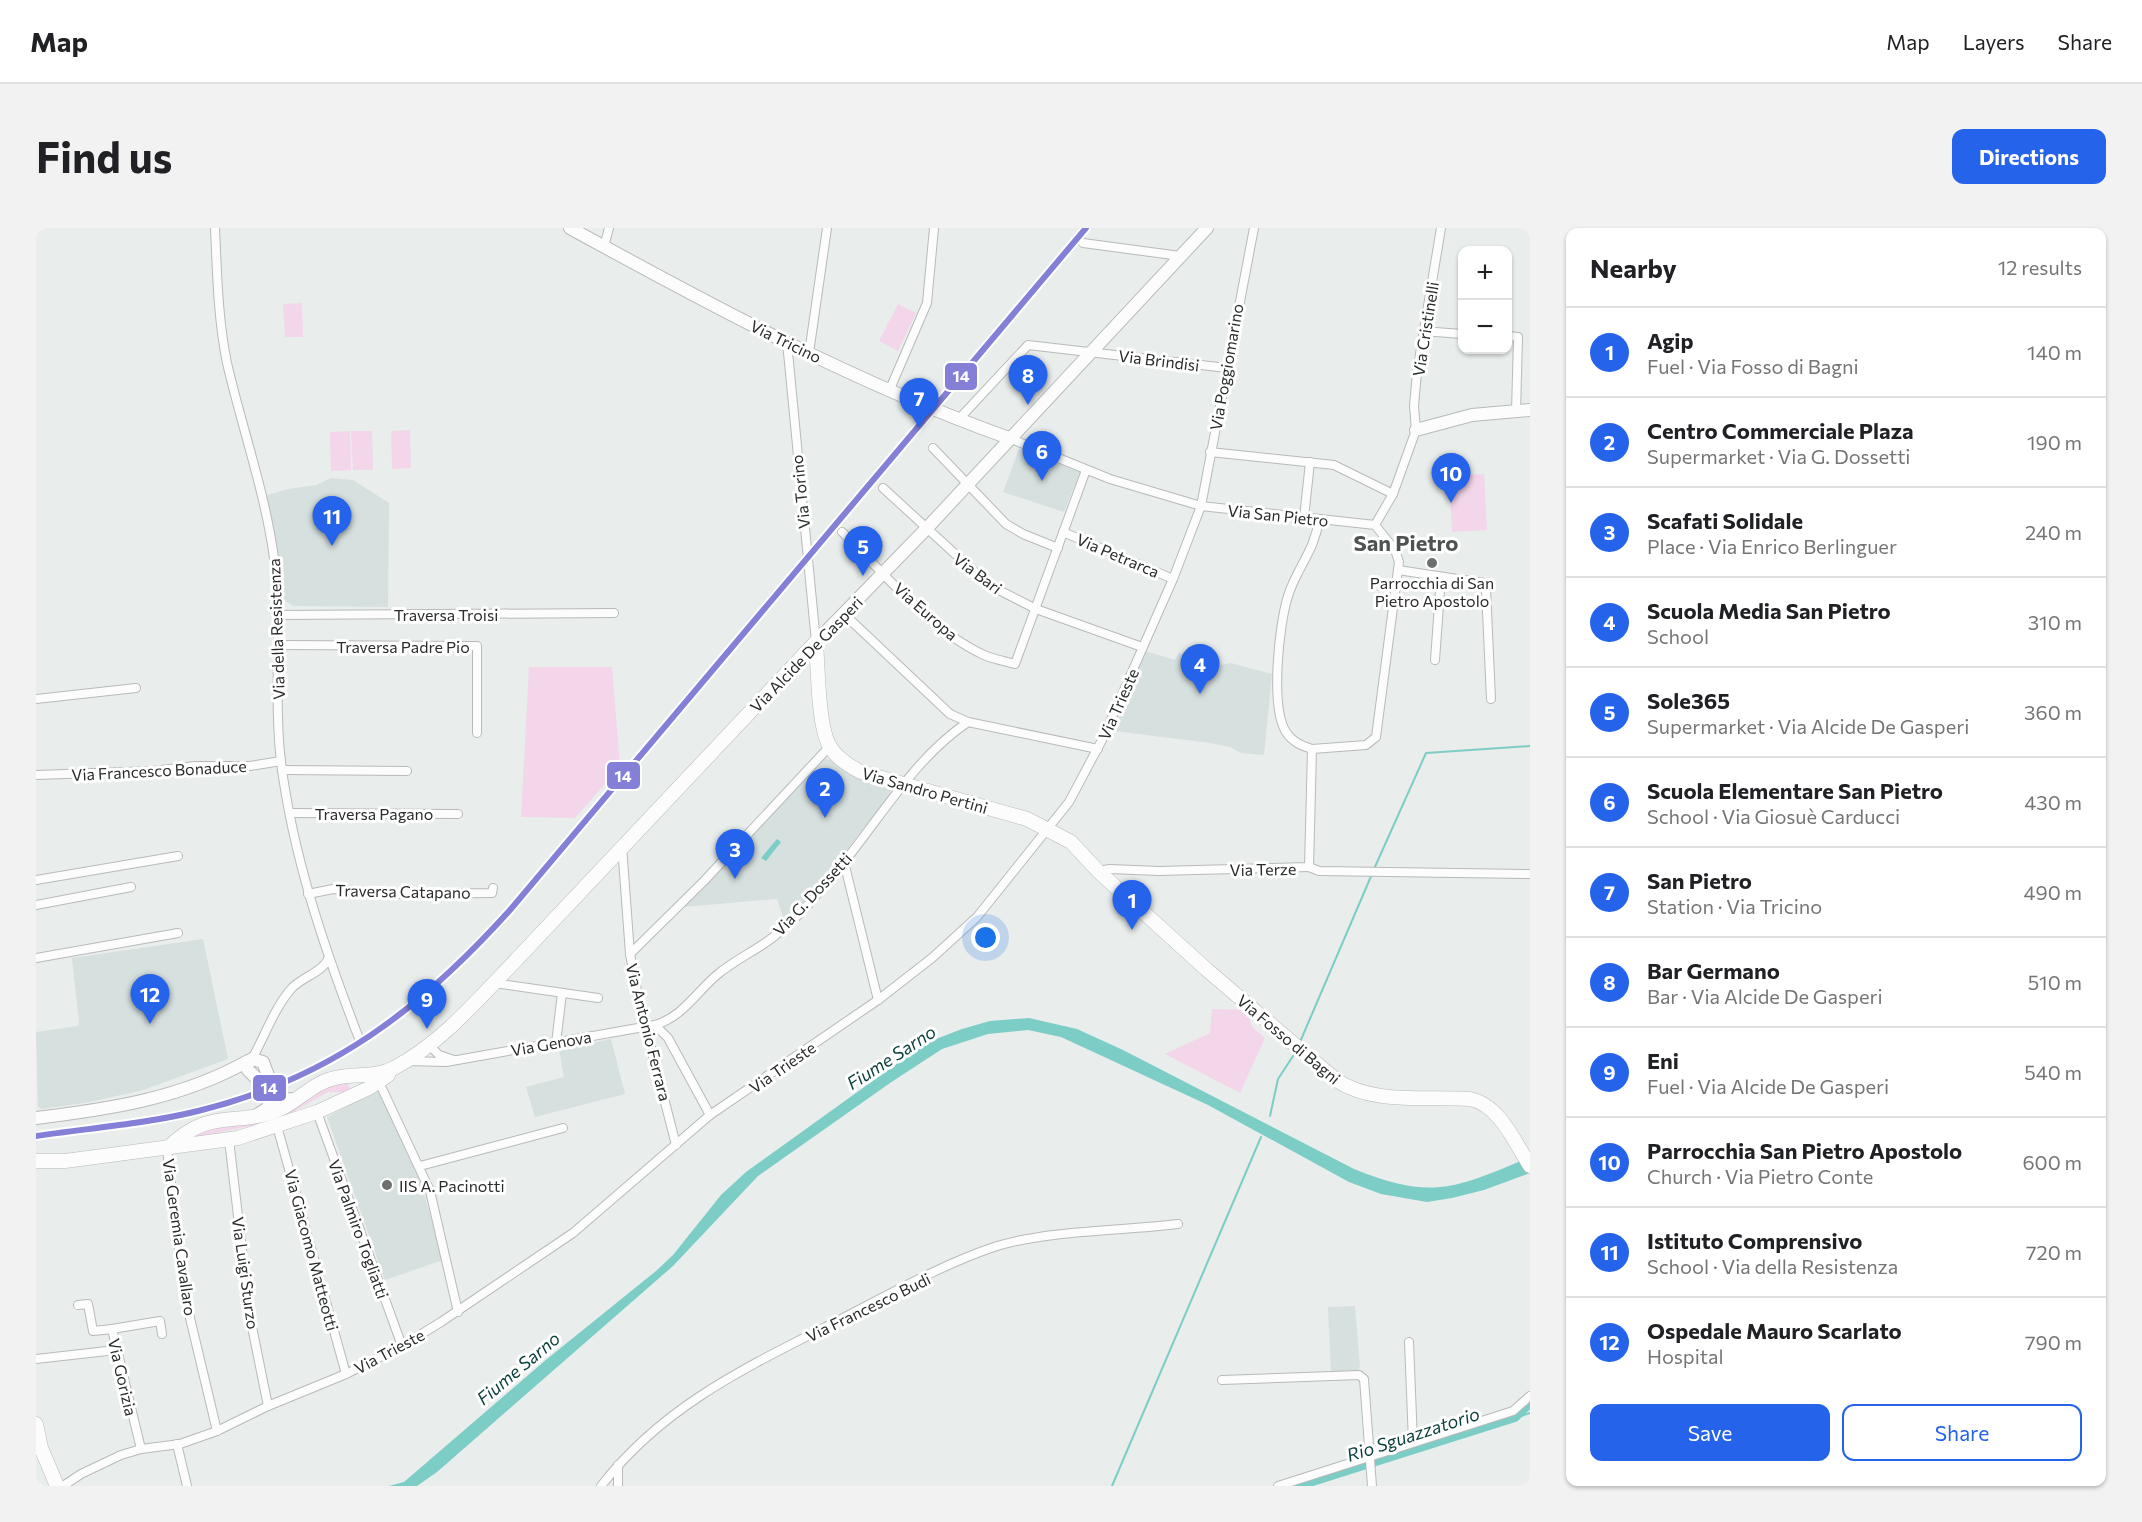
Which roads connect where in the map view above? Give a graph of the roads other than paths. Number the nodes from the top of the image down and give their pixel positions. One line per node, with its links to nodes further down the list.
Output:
1 (215, 228): 47 (street, Via della Resistenza)
2 (570, 228): 10 (street, Via Tricino)
3 (609, 228): 10 (street)
4 (827, 228): 17 (street)
5 (934, 228): 19 (street)
6 (1207, 228): 11 (street, Via Alcide De Gasperi)
7 (1254, 228): 18 (street, Via Poggiomarino)
8 (1441, 228): 12 (street, Via Cristinelli)
9 (1083, 243): 11 (street)
10 (604, 247): 15 (street, Via Tricino)
11 (1180, 256): 16 (street, Via Alcide De Gasperi)
12 (1422, 332): 13 (street); 23 (street, Via Cristinelli)
13 (1458, 334)
14 (1512, 336): 21 (street)
15 (787, 342): 17 (street, Via Tricino); 48 (street, Via Torino)
16 (1091, 351): 18 (street, Via Brindisi); 22 (street, Via Brindisi); 24 (street, Via Alcide De Gasperi)
17 (810, 353): 19 (street, Via Tricino)
18 (1227, 368): 26 (street, Via Poggiomarino)
19 (890, 389): 22 (street, Via Tricino)
20 (1530, 410): 21 (street)
21 (1516, 412): 23 (street)
22 (958, 420): 24 (street, Via Tricino)
23 (1416, 430): 31 (street)
24 (1009, 438): 28 (street, Via San Pietro); 29 (street, Via Alcide De Gasperi)
25 (933, 448): 29 (street)
26 (1210, 452): 27 (street); 32 (street, Via Poggiomarino)
27 (1310, 462): 31 (street); 33 (street)
28 (1086, 470): 32 (street, Via San Pietro); 38 (street)
29 (967, 485): 36 (street, Via Alcide De Gasperi); 39 (street)
30 (883, 488): 36 (street, Via Bari)
31 (1393, 494): 35 (street)
32 (1201, 506): 33 (street, Via San Pietro); 43 (street, Via Trieste)
33 (1304, 518): 34 (street, Via San Pietro)
34 (1319, 519): 35 (street, Via San Pietro); 61 (street)
35 (1375, 525): 40 (street)
36 (927, 528): 41 (street, Via Alcide De Gasperi); 44 (street, Via Bari)
37 (842, 532): 41 (street)
38 (1063, 532): 39 (street); 43 (street, Via Petrarca)
39 (1058, 548): 44 (street)
40 (1398, 570): 42 (street); 61 (street)
41 (884, 573): 44 (street, Via Europa); 46 (street, Via Alcide De Gasperi)
42 (1441, 577): 51 (street); 54 (street)
43 (1173, 579): 50 (street, Via Trieste)
44 (1036, 609): 50 (street, Via Bari)
45 (614, 613): 47 (street, Traversa Troisi)
46 (844, 614): 48 (street, Via Alcide De Gasperi); 55 (street)
47 (277, 615): 49 (street, Via della Resistenza)
48 (816, 642): 59 (main road); 69 (main road, Via Alcide De Gasperi)
49 (278, 645): 57 (street, Traversa Padre Pio); 62 (street, Via della Resistenza)
50 (1143, 647): 60 (street, Via Trieste)
51 (1435, 660)
52 (136, 688): 53 (street)
53 (36, 699)
54 (1491, 699)
55 (950, 714): 56 (street); 58 (street)
56 (968, 722): 58 (street, Via G. Dossetti); 60 (street)
57 (477, 733)
58 (951, 734): 65 (street, Via G. Dossetti)
59 (830, 746): 65 (main road, Via Sandro Pertini); 81 (street)
60 (1098, 749): 68 (street, Via Trieste)
61 (1312, 749): 72 (street, Via Terze)
62 (282, 766): 63 (street, Via Francesco Bonaduce); 64 (street, Via Francesco Bonaduce); 66 (street, Via della Resistenza)
63 (407, 771)
64 (36, 775)
65 (904, 784): 68 (main road, Via Sandro Pertini); 71 (street, Via G. Dossetti)
66 (290, 813): 67 (street, Traversa Pagano); 78 (street, Via della Resistenza)
67 (458, 814)
68 (1052, 827): 73 (main road, Via Fosso di Bagni); 87 (street, Via Trieste)
69 (622, 846): 81 (street, Via Antonio Ferrara); 84 (main road, Via Alcide De Gasperi)
70 (178, 856): 75 (street)
71 (844, 862): 87 (street); 88 (street, Via G. Dossetti)
72 (1309, 867): 73 (street, Via Terze); 74 (street)
73 (1098, 871): 120 (main road, Via Fosso di Bagni)
74 (1530, 874)
75 (36, 880)
76 (131, 887): 79 (street)
77 (493, 888): 78 (street, Traversa Catapano)
78 (308, 894): 83 (street, Via della Resistenza)
79 (36, 905)
80 (178, 933): 82 (street)
81 (630, 954): 89 (street, Via Antonio Ferrara)
82 (36, 958)
83 (328, 959): 90 (street, Via della Resistenza); 94 (street)
84 (494, 983): 85 (street); 93 (main road, Via Alcide De Gasperi)
85 (562, 993): 86 (street); 92 (street)
86 (598, 998)
87 (878, 1000): 107 (street, Via Trieste)
88 (673, 1018): 89 (street, Via G. Dossetti); 91 (street)
89 (650, 1025): 91 (street); 92 (street, Via Genova); 114 (street, Via Antonio Ferrara)
90 (358, 1036)
91 (668, 1038): 107 (street)
92 (556, 1043): 95 (street, Via Genova)
93 (428, 1044): 95 (street); 96 (main road, Via Alcide De Gasperi)
94 (254, 1060): 97 (street); 98 (street); 101 (street)
95 (457, 1061): 96 (street, Via Genova)
96 (399, 1065): 99 (main road, Via Alcide De Gasperi); 100 (main road, Via Alcide De Gasperi)
97 (253, 1074): 98 (street); 101 (street)
98 (225, 1075): 108 (street)
99 (344, 1076): 103 (main road, Via Alcide De Gasperi); 104 (main road)
100 (379, 1082): 104 (main road, Via Alcide De Gasperi); 119 (street)
101 (266, 1083): 102 (street)
102 (272, 1098): 103 (street); 106 (street)
103 (297, 1098): 106 (main road, Via Alcide De Gasperi)
104 (348, 1098): 105 (main road, Via Alcide De Gasperi)
105 (317, 1112): 109 (main road, Via Alcide De Gasperi); 127 (street, Via Palmiro Togliatti)
106 (256, 1115): 110 (main road, Via Alcide De Gasperi)
107 (710, 1115): 114 (street, Via Trieste)
108 (36, 1118)
109 (277, 1126): 112 (main road, Via Alcide De Gasperi); 130 (street, Via Giacomo Matteotti)
110 (192, 1128): 113 (main road); 115 (main road, Via Alcide De Gasperi)
111 (563, 1128): 119 (street)
112 (229, 1140): 113 (main road, Via Alcide De Gasperi); 133 (street, Via Luigi Sturzo)
113 (196, 1145): 115 (main road, Via Alcide De Gasperi)
114 (676, 1145): 123 (street, Via Trieste)
115 (167, 1149): 117 (main road, Via Alcide De Gasperi); 135 (street, Via Geremia Cavallaro)
116 (36, 1161): 117 (main road, Via Alcide De Gasperi)
117 (65, 1161): 118 (main road, Via Alcide De Gasperi)
118 (36, 1166)
119 (420, 1166): 123 (street)
120 (1530, 1166)
121 (1178, 1224): 140 (street, Via Francesco Budi)
122 (78, 1305): 124 (street)
123 (458, 1312): 127 (street, Via Trieste)
124 (112, 1329): 125 (street, Via Gorizia); 128 (street, Via Gorizia)
125 (162, 1334)
126 (1409, 1342): 136 (street)
127 (402, 1346): 130 (street, Via Trieste)
128 (117, 1350): 129 (street); 138 (street, Via Gorizia)
129 (36, 1359)
130 (346, 1374): 133 (street, Via Trieste)
131 (1222, 1380): 139 (street)
132 (1530, 1396): 136 (street)
133 (268, 1406): 135 (street, Via Trieste)
134 (36, 1424): 141 (main road)
135 (217, 1431): 137 (street, Via Trieste)
136 (1413, 1442): 139 (street)
137 (177, 1444): 138 (street, Via Trieste); 143 (street)
138 (141, 1449): 142 (street, Via Trieste)
139 (1369, 1456): 146 (street); 147 (street)
140 (618, 1465): 144 (street, Via Francesco Budi); 145 (street)
141 (57, 1486)
142 (63, 1486)
143 (188, 1486)
144 (601, 1486)
145 (618, 1486)
146 (1278, 1486)
147 (1372, 1486)

